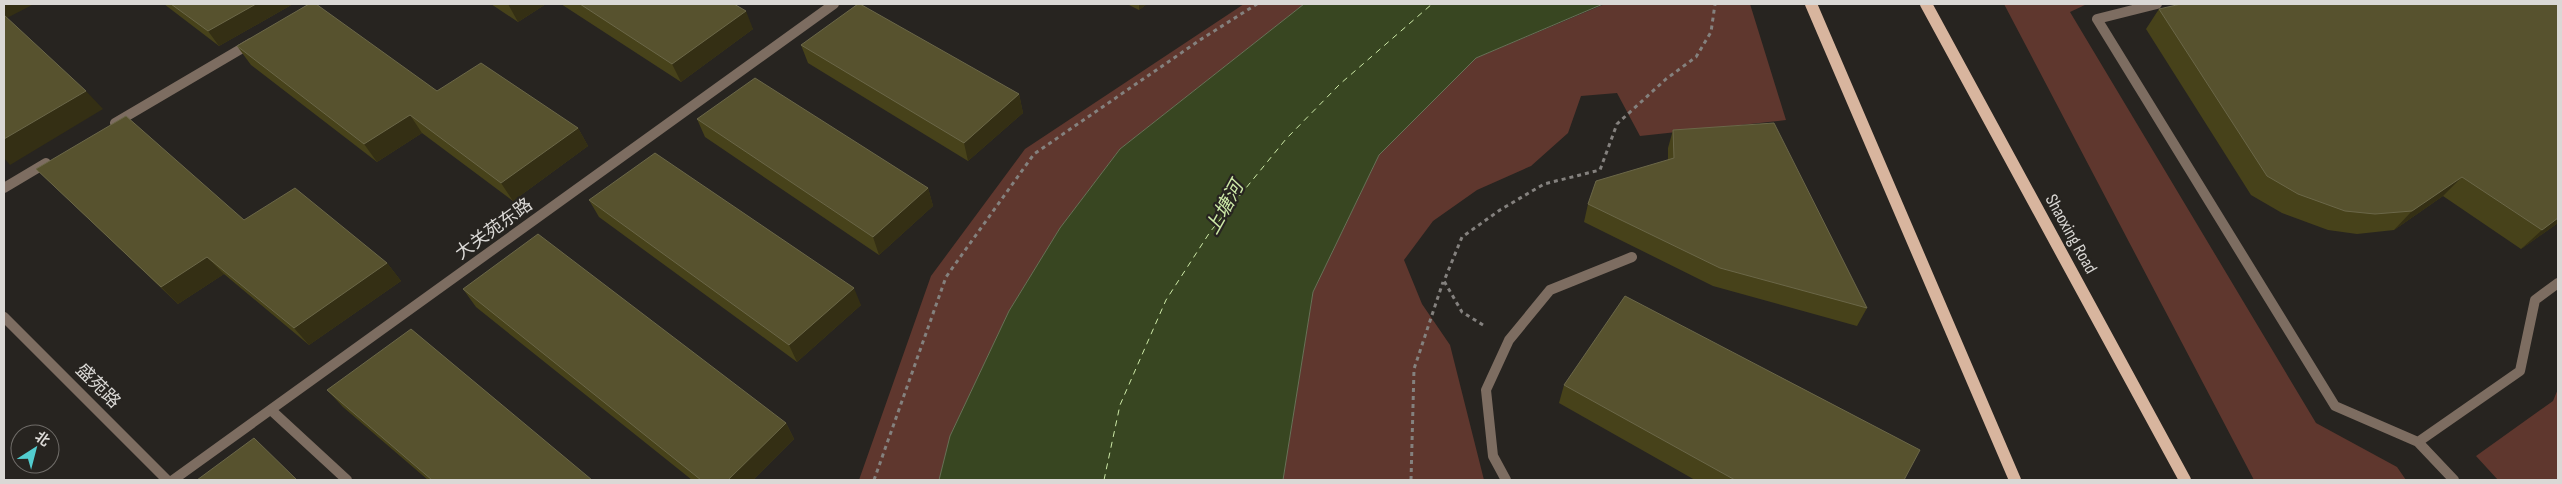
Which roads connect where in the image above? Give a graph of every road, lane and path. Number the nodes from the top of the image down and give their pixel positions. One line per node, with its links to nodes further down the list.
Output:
1 (834, 4): 16 (street, 大关苑东路)
2 (1257, 4): 21 (path)
3 (1715, 4): 12 (path)
4 (1811, 4): 24 (main road)
5 (1926, 4): 25 (main road, Shaoxing Road)
6 (2157, 4): 17 (street)
7 (260, 38): 8 (street)
8 (106, 128)
9 (55, 158): 10 (street)
10 (4, 188)
11 (1632, 257): 15 (street)
12 (1444, 281): 15 (path); 22 (path)
13 (2558, 283): 17 (street)
14 (4, 317): 18 (street, 盛苑路)
15 (1509, 340): 23 (street)
16 (271, 410): 19 (street, 大关苑东路); 20 (street)
17 (2418, 442): 26 (street)
18 (167, 480)
19 (173, 480)
20 (347, 480)
21 (874, 480)
22 (1411, 480)
23 (1506, 480)
24 (2015, 480)
25 (2185, 480)
26 (2454, 480)

